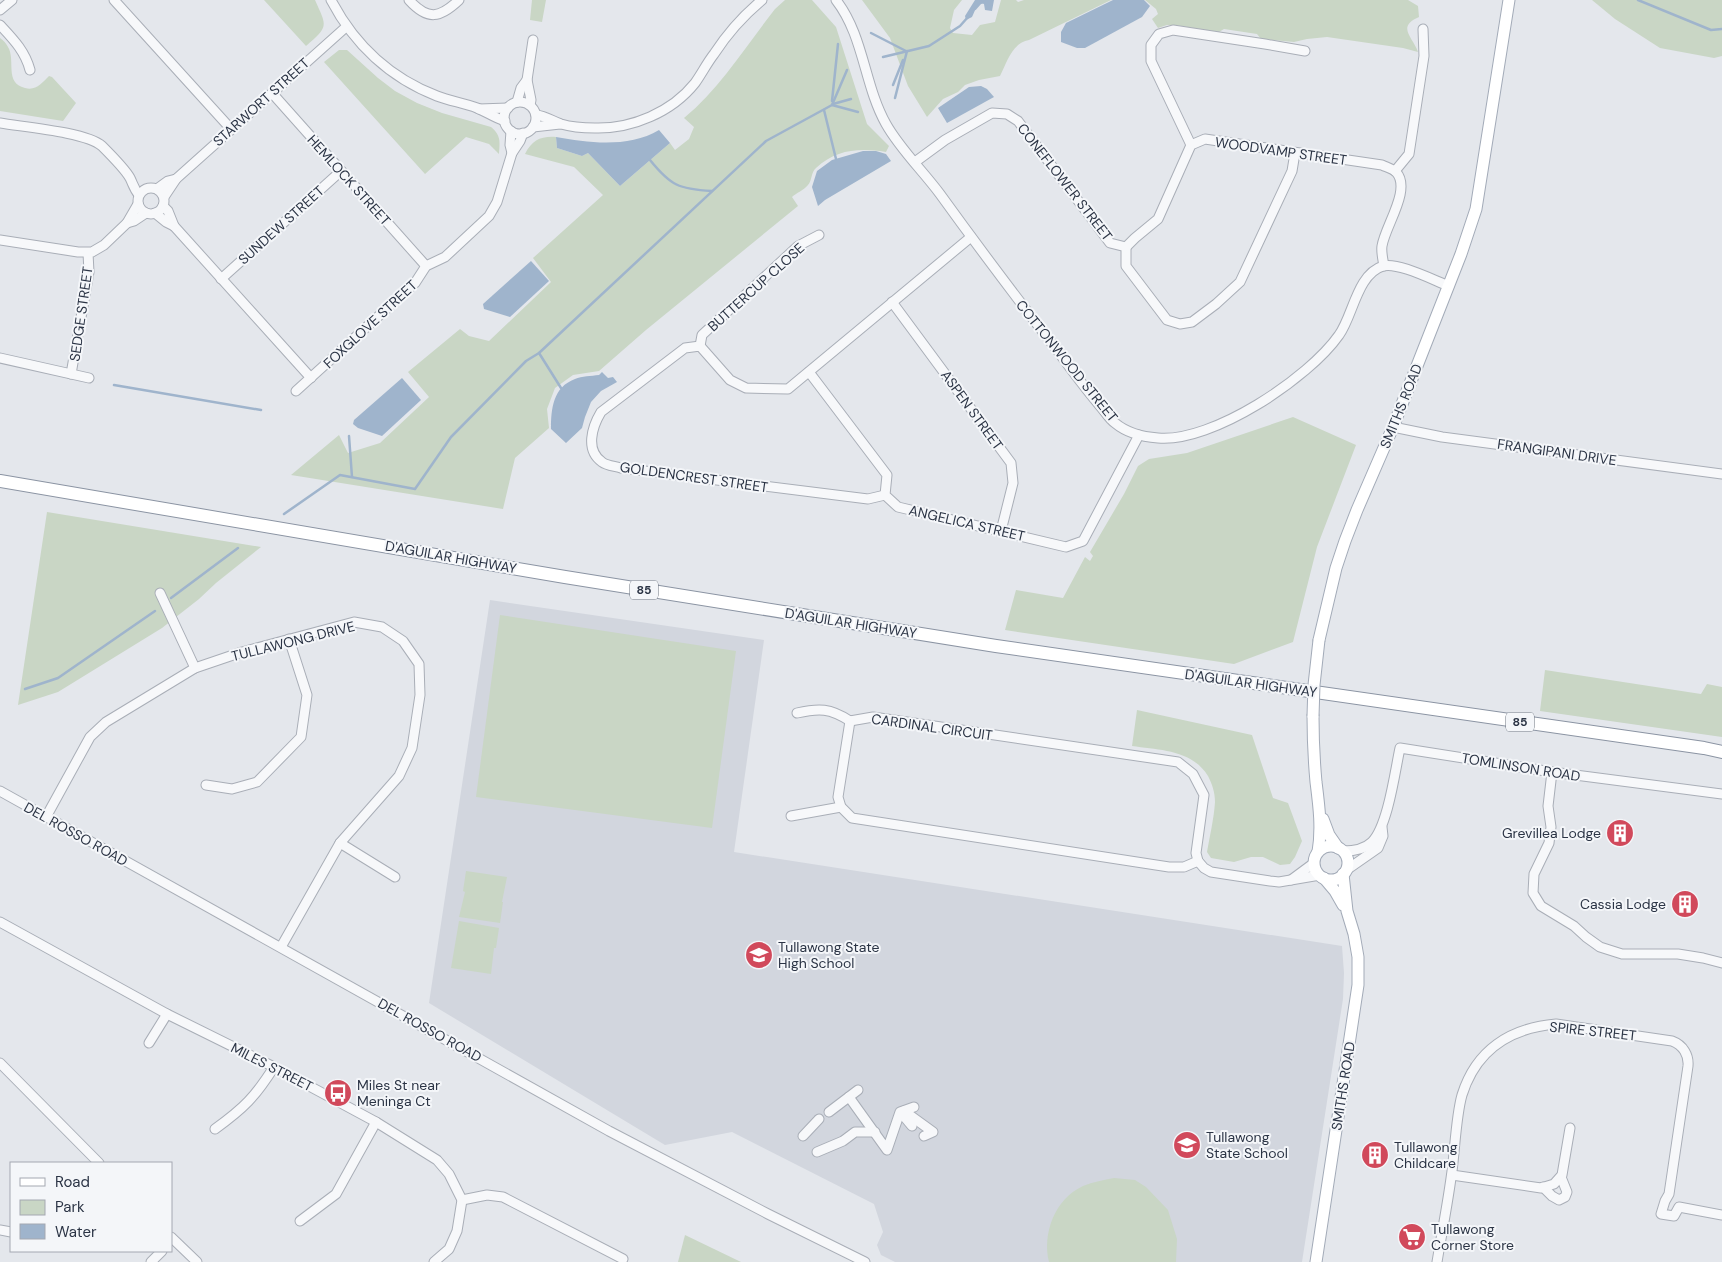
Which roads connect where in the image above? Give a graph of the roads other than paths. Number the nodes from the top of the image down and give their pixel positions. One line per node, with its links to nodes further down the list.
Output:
1 (12, 0): 9 (street)
2 (114, 0): 27 (street)
3 (331, 0): 11 (street)
4 (409, 0): 5 (street)
5 (459, 0)
6 (762, 0): 25 (street)
7 (836, 0): 33 (street, COTTONWOOD STREET)
8 (1509, 0): 53 (main road, SMITHS ROAD)
9 (0, 10)
10 (0, 25): 15 (street)
11 (346, 27): 17 (street, STARWORT STREET); 21 (street)
12 (1423, 29): 35 (street)
13 (533, 40): 16 (street)
14 (1305, 52): 30 (street)
15 (30, 70)
16 (527, 80): 18 (street); 19 (street)
17 (272, 93): 27 (street, STARWORT STREET); 34 (street, HEMLOCK STREET)
18 (517, 102): 19 (street); 20 (street)
19 (530, 105): 22 (street)
20 (508, 108): 21 (street); 23 (street)
21 (479, 109): 23 (street)
22 (536, 114): 25 (street); 26 (street)
23 (505, 121): 28 (street)
24 (0, 123): 36 (street)
25 (560, 124): 26 (street)
26 (533, 127): 29 (street)
27 (231, 129): 37 (street, STARWORT STREET)
28 (511, 131): 29 (street); 31 (street, FOXGLOVE STREET)
29 (523, 133): 31 (street, FOXGLOVE STREET)
30 (1191, 145): 32 (street, WOODVAMP STREET); 48 (street)
31 (512, 153): 50 (street, FOXGLOVE STREET)
32 (1295, 153): 35 (street, WOODVAMP STREET); 48 (street, CONEFLOWER STREET)
33 (915, 162): 46 (street, COTTONWOOD STREET); 48 (street, CONEFLOWER STREET)
34 (341, 171): 50 (street, HEMLOCK STREET); 52 (street, SUNDEW STREET)
35 (1395, 171): 51 (street)
36 (129, 177): 38 (street); 40 (street)
37 (176, 179): 39 (street, STARWORT STREET); 41 (street, STARWORT STREET)
38 (147, 188): 39 (street); 40 (street)
39 (157, 189): 41 (street)
40 (138, 199): 42 (street); 43 (street)
41 (164, 202): 42 (street); 44 (street, FOXGLOVE STREET)
42 (151, 213): 43 (street); 44 (street, FOXGLOVE STREET)
43 (127, 224): 49 (street)
44 (174, 226): 52 (street, FOXGLOVE STREET)
45 (819, 235): 55 (street, BUTTERCUP CLOSE)
46 (971, 238): 54 (street); 63 (street, COTTONWOOD STREET)
47 (0, 240): 49 (street)
48 (1126, 247)
49 (88, 253): 58 (street, SEDGE STREET)
50 (426, 266): 60 (street, FOXGLOVE STREET)
51 (1384, 266): 53 (street); 63 (street, COTTONWOOD STREET)
52 (221, 278): 60 (street, FOXGLOVE STREET)
53 (1449, 286): 62 (main road, SMITHS ROAD)
54 (892, 302): 57 (street); 67 (street, ASPEN STREET)
55 (700, 346): 57 (street); 66 (street, GOLDENCREST STREET)
56 (0, 358): 58 (street, SEDGE STREET)
57 (808, 372): 66 (street)
58 (72, 374): 59 (street, SEDGE STREET)
59 (89, 378)
60 (311, 378): 61 (street, FOXGLOVE STREET)
61 (296, 391)
62 (1393, 427): 64 (street, FRANGIPANI DRIVE); 81 (main road, SMITHS ROAD, bridge)
63 (1138, 435): 67 (street, ANGELICA STREET)
64 (1722, 474)
65 (0, 482): 73 (highway, D'AGUILAR HIGHWAY / 85)
66 (885, 495): 67 (street, ANGELICA STREET)
67 (1001, 531)
68 (160, 593): 70 (street)
69 (289, 639): 70 (street, TULLAWONG DRIVE); 77 (street); 85 (street, TULLAWONG DRIVE)
70 (195, 668): 83 (street, TULLAWONG DRIVE)
71 (797, 713): 72 (street)
72 (850, 720): 80 (street); 88 (street, CARDINAL CIRCUIT)
73 (1704, 748): 74 (highway, D'AGUILAR HIGHWAY / 85); 75 (highway, D'AGUILAR HIGHWAY / 85)
74 (1722, 748)
75 (1722, 752)
76 (1552, 772): 79 (street, TOMLINSON ROAD); 84 (street, TOMLINSON ROAD); 96 (street)
77 (206, 785)
78 (0, 791): 83 (street, DEL ROSSO ROAD)
79 (1722, 794)
80 (840, 807): 82 (street); 88 (street)
81 (1320, 812): 86 (main road, SMITHS ROAD); 87 (main road, SMITHS ROAD)
82 (791, 816)
83 (46, 817): 95 (street, DEL ROSSO ROAD)
84 (1382, 827): 86 (street, TOMLINSON ROAD); 89 (street, TOMLINSON ROAD)
85 (340, 843): 91 (street); 95 (street, TULLAWONG DRIVE)
86 (1340, 849): 87 (main road); 89 (main road)
87 (1316, 857): 90 (main road); 92 (street)
88 (1198, 861): 92 (street)
89 (1344, 873): 90 (main road); 93 (main road, SMITHS ROAD)
90 (1322, 876): 92 (street); 93 (main road, SMITHS ROAD)
91 (395, 877)
92 (1290, 880)
93 (1347, 911): 131 (main road, SMITHS ROAD)
94 (0, 922): 97 (street, MILES STREET)
95 (280, 947): 130 (street, DEL ROSSO ROAD)
96 (1722, 963)
97 (167, 1014): 98 (street); 100 (street, MILES STREET)
98 (149, 1043)
99 (0, 1063): 115 (street)
100 (274, 1067): 107 (street, MILES STREET); 110 (street)
101 (858, 1090): 102 (street)
102 (849, 1097): 105 (street); 111 (street)
103 (914, 1107): 104 (street)
104 (902, 1111): 108 (street); 111 (street); 113 (street)
105 (830, 1112)
106 (819, 1120): 112 (street)
107 (376, 1122): 120 (street, MILES STREET); 123 (street)
108 (912, 1126)
109 (1570, 1128): 117 (street)
110 (216, 1129)
111 (874, 1132): 114 (street)
112 (803, 1136)
113 (924, 1136)
114 (817, 1152)
115 (95, 1162)
116 (1452, 1175): 118 (street); 119 (street, SPIRE STREET); 132 (street, SPIRE STREET)
117 (1560, 1177): 118 (street); 118 (street)
118 (1543, 1187)
119 (1669, 1194): 121 (street); 121 (street, SPIRE STREET)
120 (462, 1200): 126 (street); 129 (street)
121 (1679, 1207): 122 (street, SPIRE STREET)
122 (1722, 1215)
123 (300, 1221)
124 (172, 1239): 128 (street)
125 (161, 1252): 127 (street)
126 (623, 1259)
127 (151, 1262)
128 (196, 1262)
129 (434, 1262)
130 (864, 1262)
131 (1316, 1262)
132 (1437, 1262)

